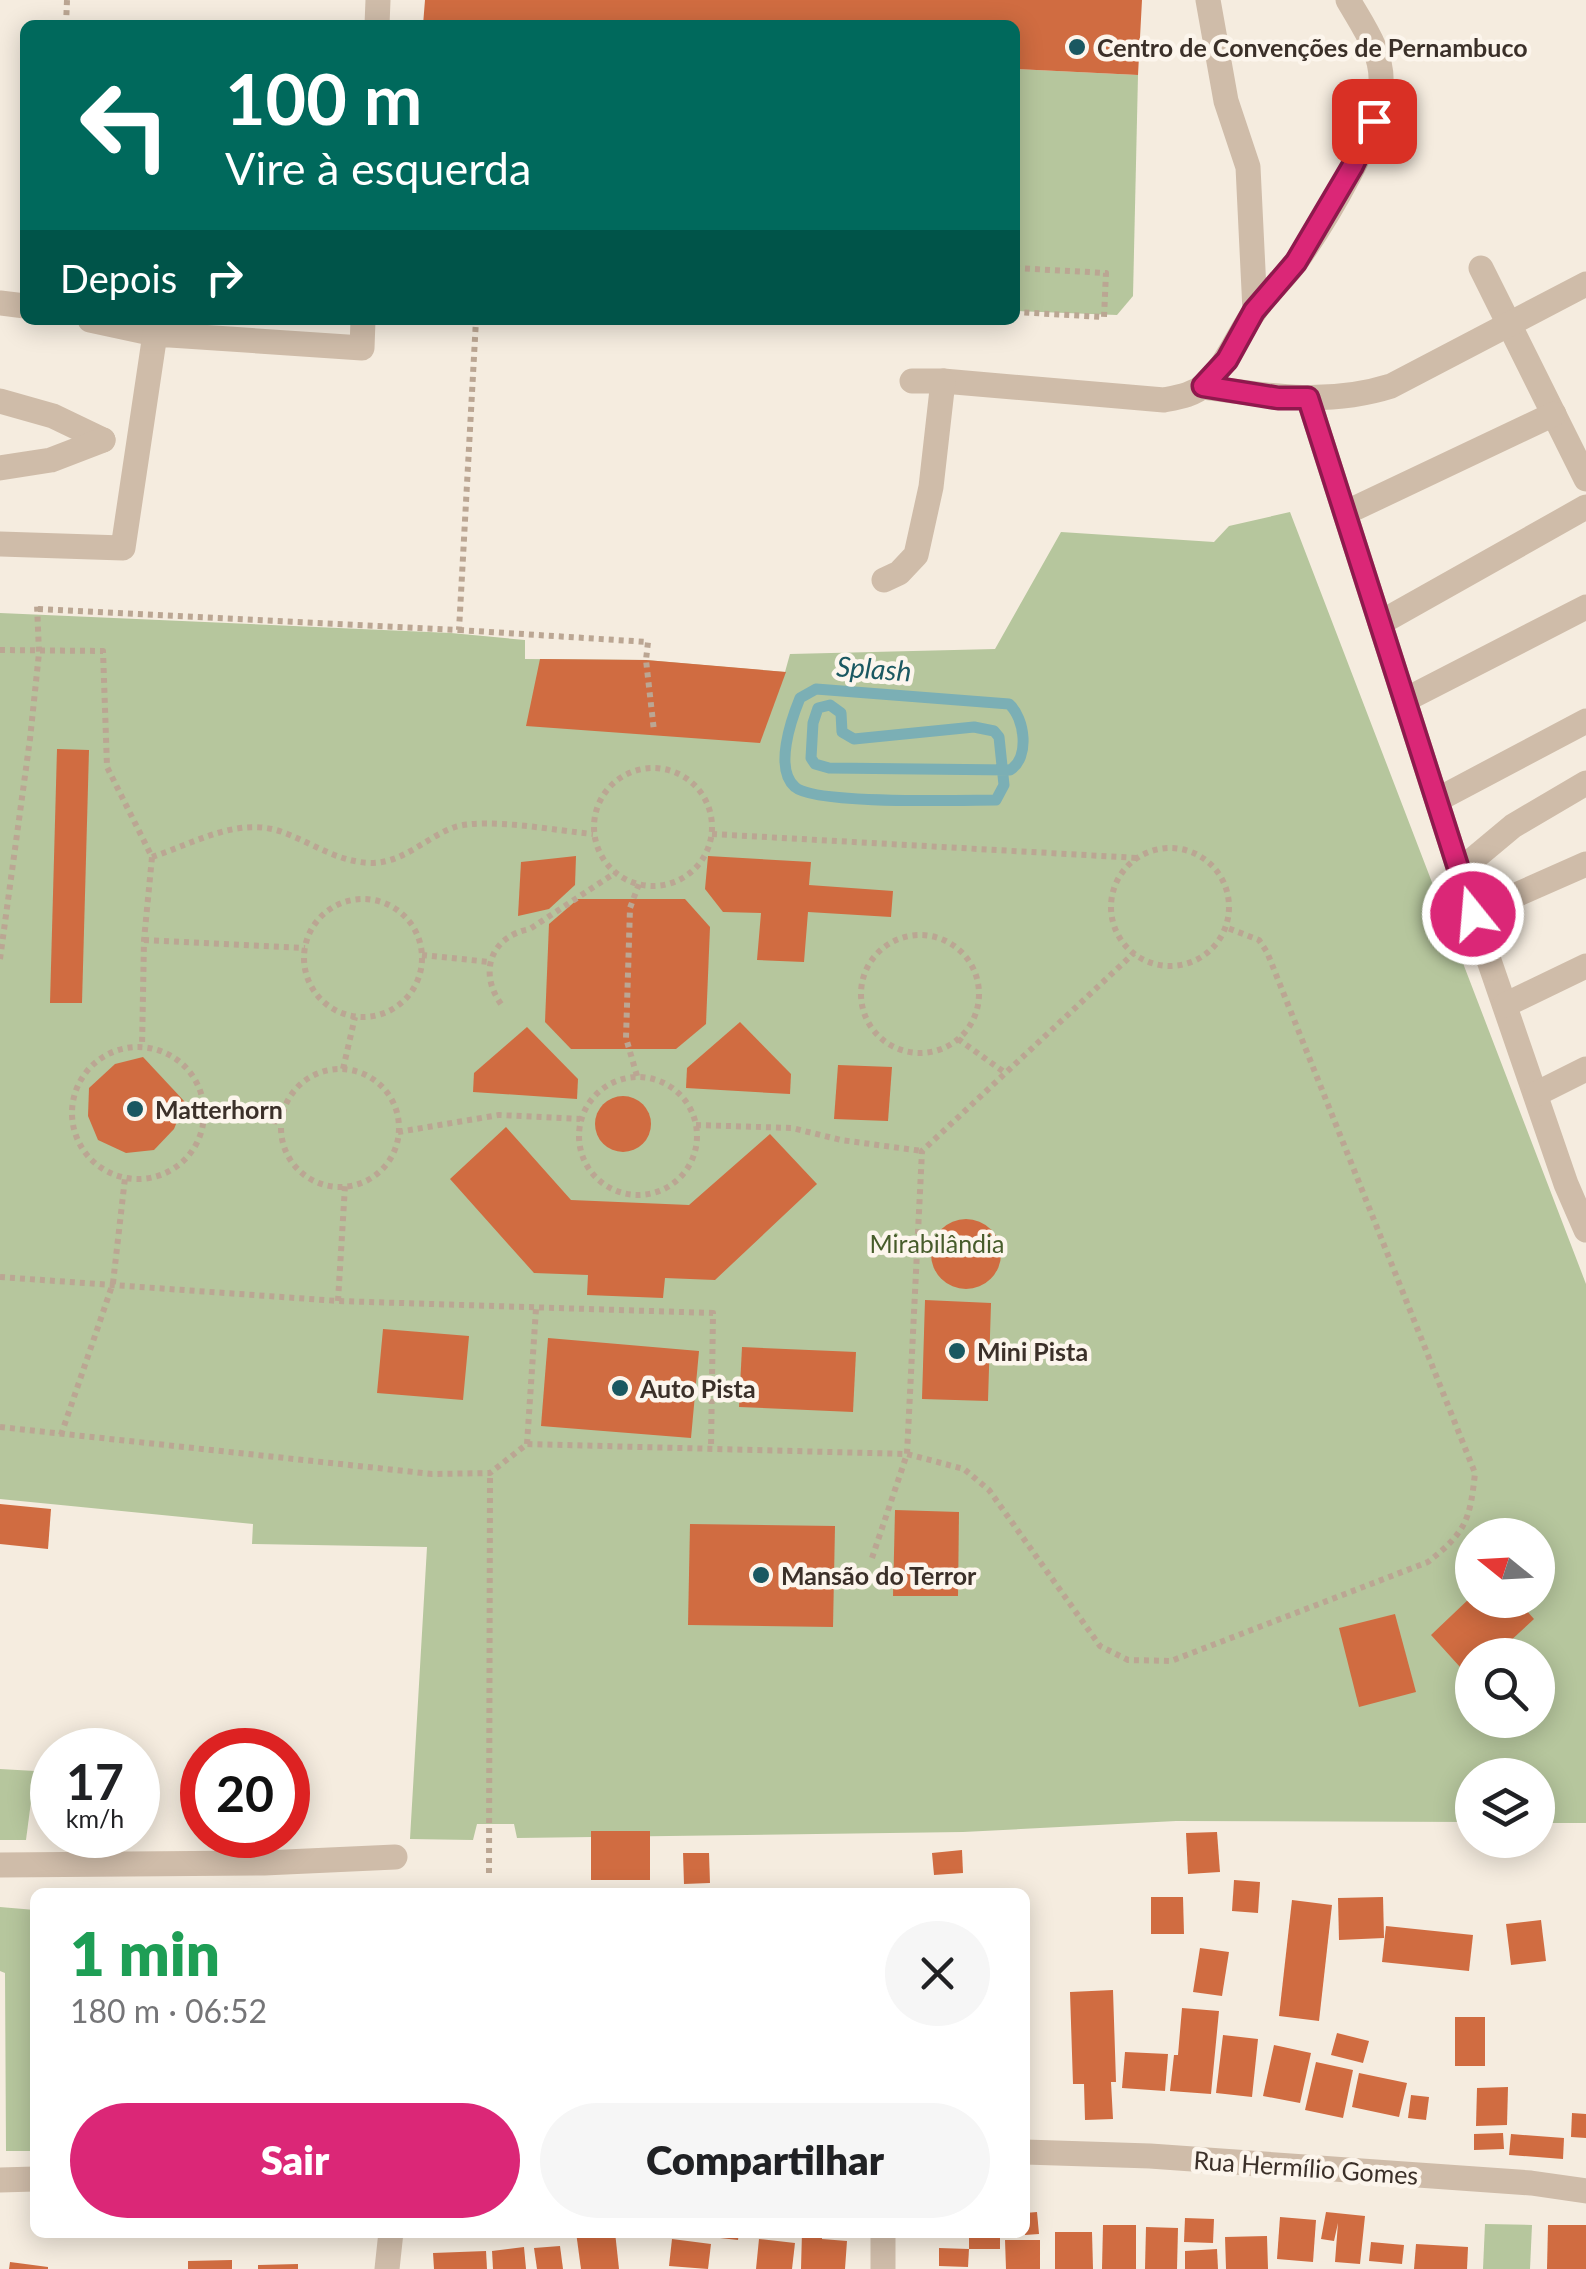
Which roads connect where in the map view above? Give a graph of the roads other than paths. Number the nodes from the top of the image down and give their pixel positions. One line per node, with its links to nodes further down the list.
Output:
1 (1208, 0): 5 (street)
2 (1348, 0): 5 (street)
3 (1482, 268): 8 (street)
4 (1586, 284): 8 (street)
5 (1254, 311): 13 (street)
6 (113, 325): 10 (street)
7 (364, 325): 9 (street)
8 (1508, 325): 14 (street); 16 (street)
9 (205, 330): 10 (street)
10 (154, 334): 21 (street)
11 (912, 381): 12 (street)
12 (944, 381): 13 (street); 22 (street)
13 (1203, 386): 14 (street)
14 (1308, 398): 20 (street)
15 (0, 401): 17 (street)
16 (1554, 414): 18 (street); 20 (street)
17 (0, 468)
18 (1586, 479)
19 (1586, 507): 24 (street)
20 (1345, 512): 24 (street)
21 (0, 544)
22 (884, 580)
23 (1586, 607): 25 (street)
24 (1380, 624): 25 (street)
25 (1405, 700): 28 (street)
26 (1586, 721): 28 (street)
27 (1586, 783): 30 (street)
28 (1436, 800): 30 (street)
29 (1586, 864): 31 (street)
30 (1460, 871): 31 (street)
31 (1473, 914): 33 (street)
32 (1586, 966): 33 (street)
33 (1505, 1005): 35 (street)
34 (1586, 1069): 35 (street)
35 (1536, 1094): 36 (street)
36 (1576, 1179): 37 (street)
37 (1586, 1230)
38 (395, 1857): 39 (street)
39 (0, 1865)
40 (1030, 2152): 43 (street, Rua Hermílio Gomes)
41 (30, 2179): 42 (street)
42 (0, 2180)
43 (1586, 2191)
44 (390, 2238): 46 (street)
45 (883, 2238): 47 (street)
46 (386, 2269)
47 (883, 2269)

